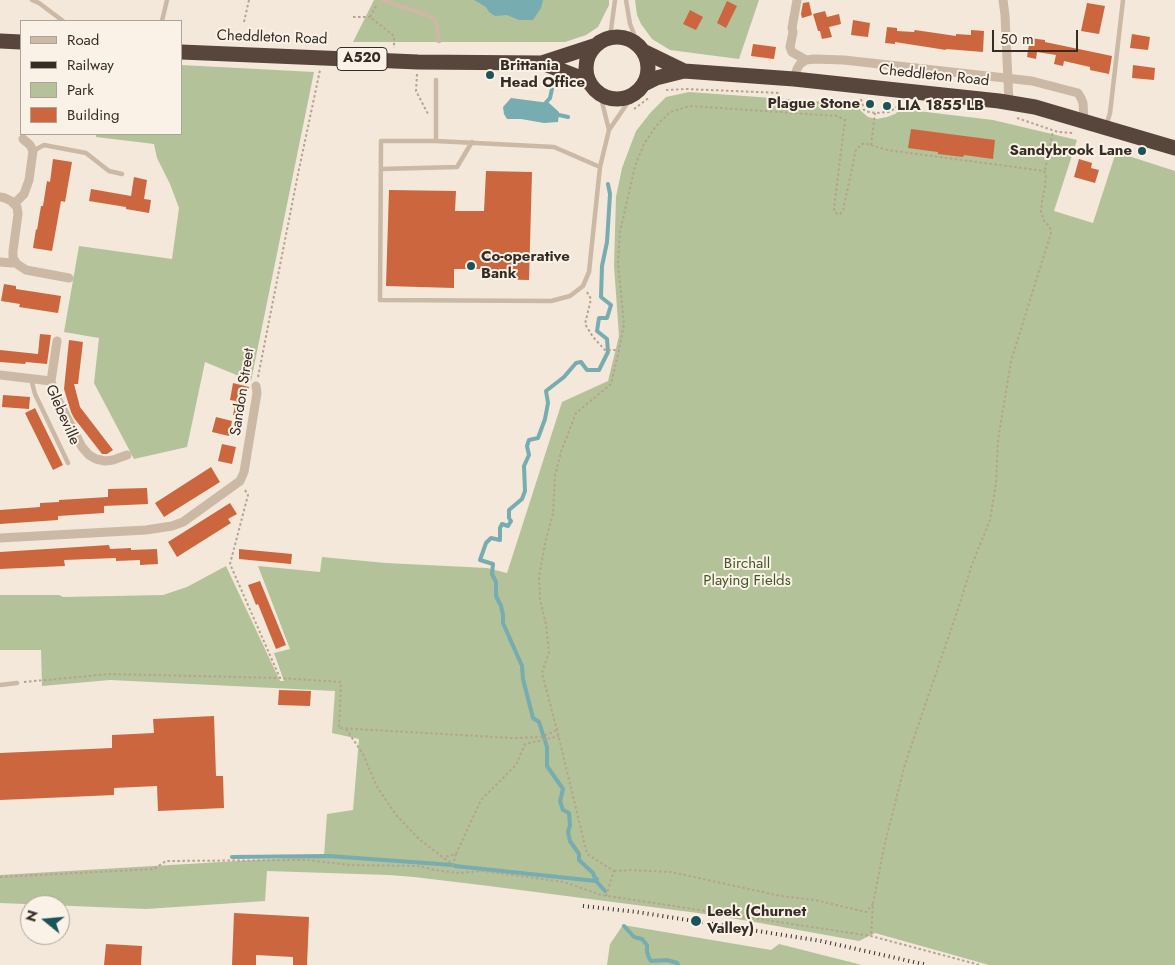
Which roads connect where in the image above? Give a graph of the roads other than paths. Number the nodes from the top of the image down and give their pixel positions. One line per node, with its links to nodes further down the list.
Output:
1 (32, 0): 9 (lane)
2 (167, 0): 10 (lane)
3 (381, 0): 13 (lane)
4 (616, 0): 11 (lane)
5 (626, 0): 16 (lane)
6 (797, 0): 18 (street)
7 (1002, 0): 21 (street)
8 (1123, 0): 30 (lane)
9 (62, 20)
10 (162, 20)
11 (610, 37): 15 (highway, Cheddleton Road); 16 (highway, Cheddleton Road)
12 (0, 40): 14 (highway)
13 (439, 41)
14 (20, 42)
15 (594, 46): 19 (highway, Cheddleton Road / A520); 24 (highway)
16 (642, 48): 20 (highway, Cheddleton Road); 25 (highway)
17 (182, 52): 19 (highway, Cheddleton Road / A520)
18 (806, 60): 21 (street); 22 (street)
19 (542, 63): 24 (highway, Cheddleton Road / A520)
20 (684, 71): 22 (highway, Cheddleton Road); 25 (highway, Cheddleton Road)
21 (1008, 78): 28 (street); 29 (street)
22 (794, 79): 28 (highway, Cheddleton Road)
23 (436, 80): 33 (lane)
24 (589, 82): 26 (highway, Cheddleton Road)
25 (650, 89): 27 (highway, Cheddleton Road)
26 (600, 94): 27 (highway); 31 (lane)
27 (633, 102): 31 (lane)
28 (1009, 103): 29 (highway, Cheddleton Road)
29 (1082, 127): 30 (highway, Cheddleton Road)
30 (1106, 127): 35 (highway, Cheddleton Road)
31 (608, 130): 37 (lane)
32 (23, 139): 36 (street)
33 (436, 140): 34 (lane); 38 (lane)
34 (472, 142): 37 (lane); 38 (lane)
35 (1174, 145)
36 (32, 151): 39 (lane); 41 (street)
37 (600, 167): 38 (lane)
38 (380, 169)
39 (122, 174)
40 (0, 197): 41 (street)
41 (14, 204): 43 (street)
42 (0, 262): 43 (street)
43 (15, 262): 44 (street)
44 (69, 278)
45 (57, 341): 48 (street, Glebeville)
46 (0, 375): 47 (street, Glebeville)
47 (31, 379): 48 (street, Glebeville); 51 (lane, Glebeville)
48 (51, 381): 50 (street, Glebeville)
49 (256, 386): 52 (street, Sandon Street)
50 (127, 455)
51 (68, 463)
52 (0, 538)
53 (17, 683): 54 (lane)
54 (0, 685)

